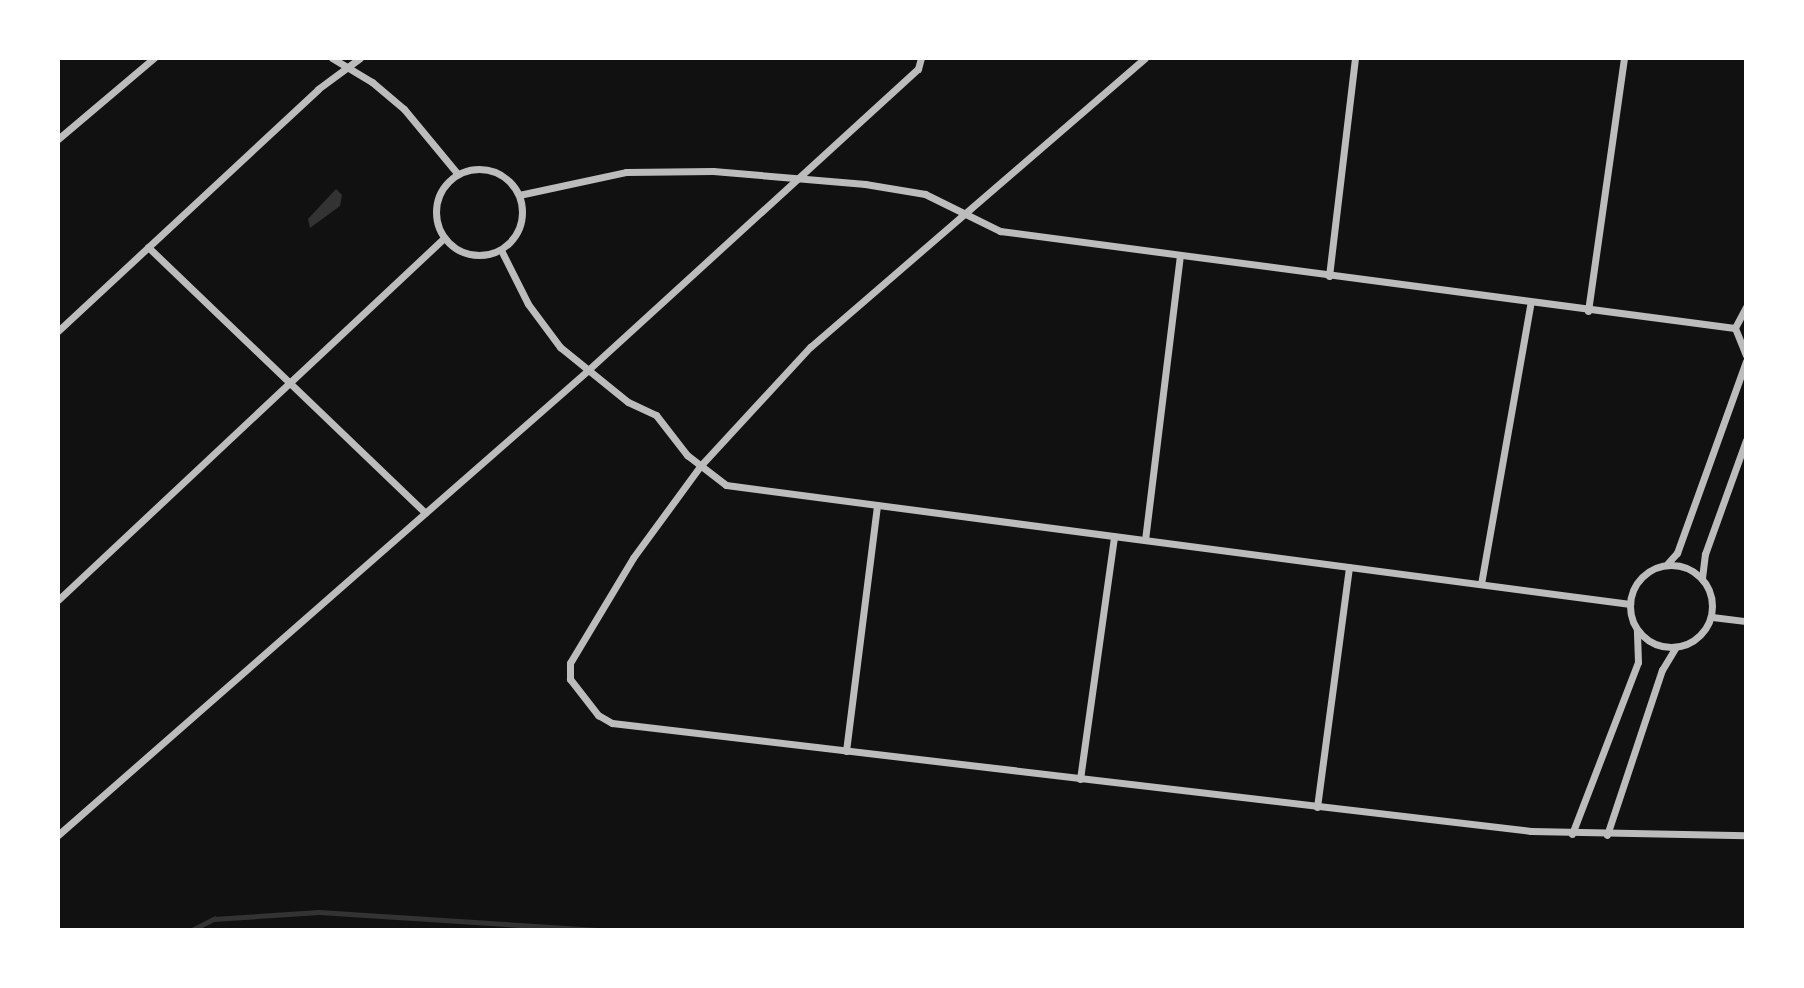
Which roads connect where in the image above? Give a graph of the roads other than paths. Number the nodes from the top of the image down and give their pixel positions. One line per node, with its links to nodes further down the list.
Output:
1 (154, 58): 9 (street)
2 (332, 58): 8 (street)
3 (360, 58): 8 (street)
4 (921, 58): 11 (street)
5 (1145, 58): 13 (street)
6 (1355, 58): 18 (street)
7 (1625, 58): 21 (street)
8 (349, 66): 10 (street); 15 (street)
9 (58, 139)
10 (457, 173): 12 (street); 14 (street)
11 (794, 178): 12 (street); 13 (street); 26 (street)
12 (519, 195): 16 (street)
13 (969, 212): 17 (street); 29 (street)
14 (443, 238): 16 (street); 27 (street)
15 (148, 247): 23 (street); 27 (street)
16 (501, 250): 26 (street)
17 (1180, 255): 18 (street); 33 (street)
18 (1329, 276): 19 (street)
19 (1530, 305): 21 (street); 37 (street)
20 (1746, 307): 22 (street)
21 (1588, 311): 22 (street)
22 (1735, 328): 24 (street)
23 (58, 331)
24 (1746, 355)
25 (1746, 361): 34 (street)
26 (587, 371): 29 (street); 31 (street)
27 (289, 383): 31 (street); 38 (street)
28 (1746, 440): 36 (street)
29 (701, 465): 30 (street); 44 (street)
30 (877, 505): 32 (street); 44 (street)
31 (425, 513): 48 (street)
32 (1114, 536): 33 (street); 45 (street)
33 (1145, 540): 35 (street)
34 (1667, 564): 36 (street); 39 (street)
35 (1349, 567): 37 (street); 46 (street)
36 (1702, 578): 40 (street)
37 (1481, 584): 39 (street)
38 (58, 600)
39 (1630, 604): 42 (street)
40 (1712, 617): 41 (street); 43 (street)
41 (1746, 621)
42 (1637, 630): 43 (street); 47 (street)
43 (1675, 648): 49 (street)
44 (846, 751): 45 (street)
45 (1080, 779): 46 (street)
46 (1317, 807): 47 (street)
47 (1572, 834): 49 (street)
48 (58, 835)
49 (1607, 835): 50 (street)
50 (1746, 835)

